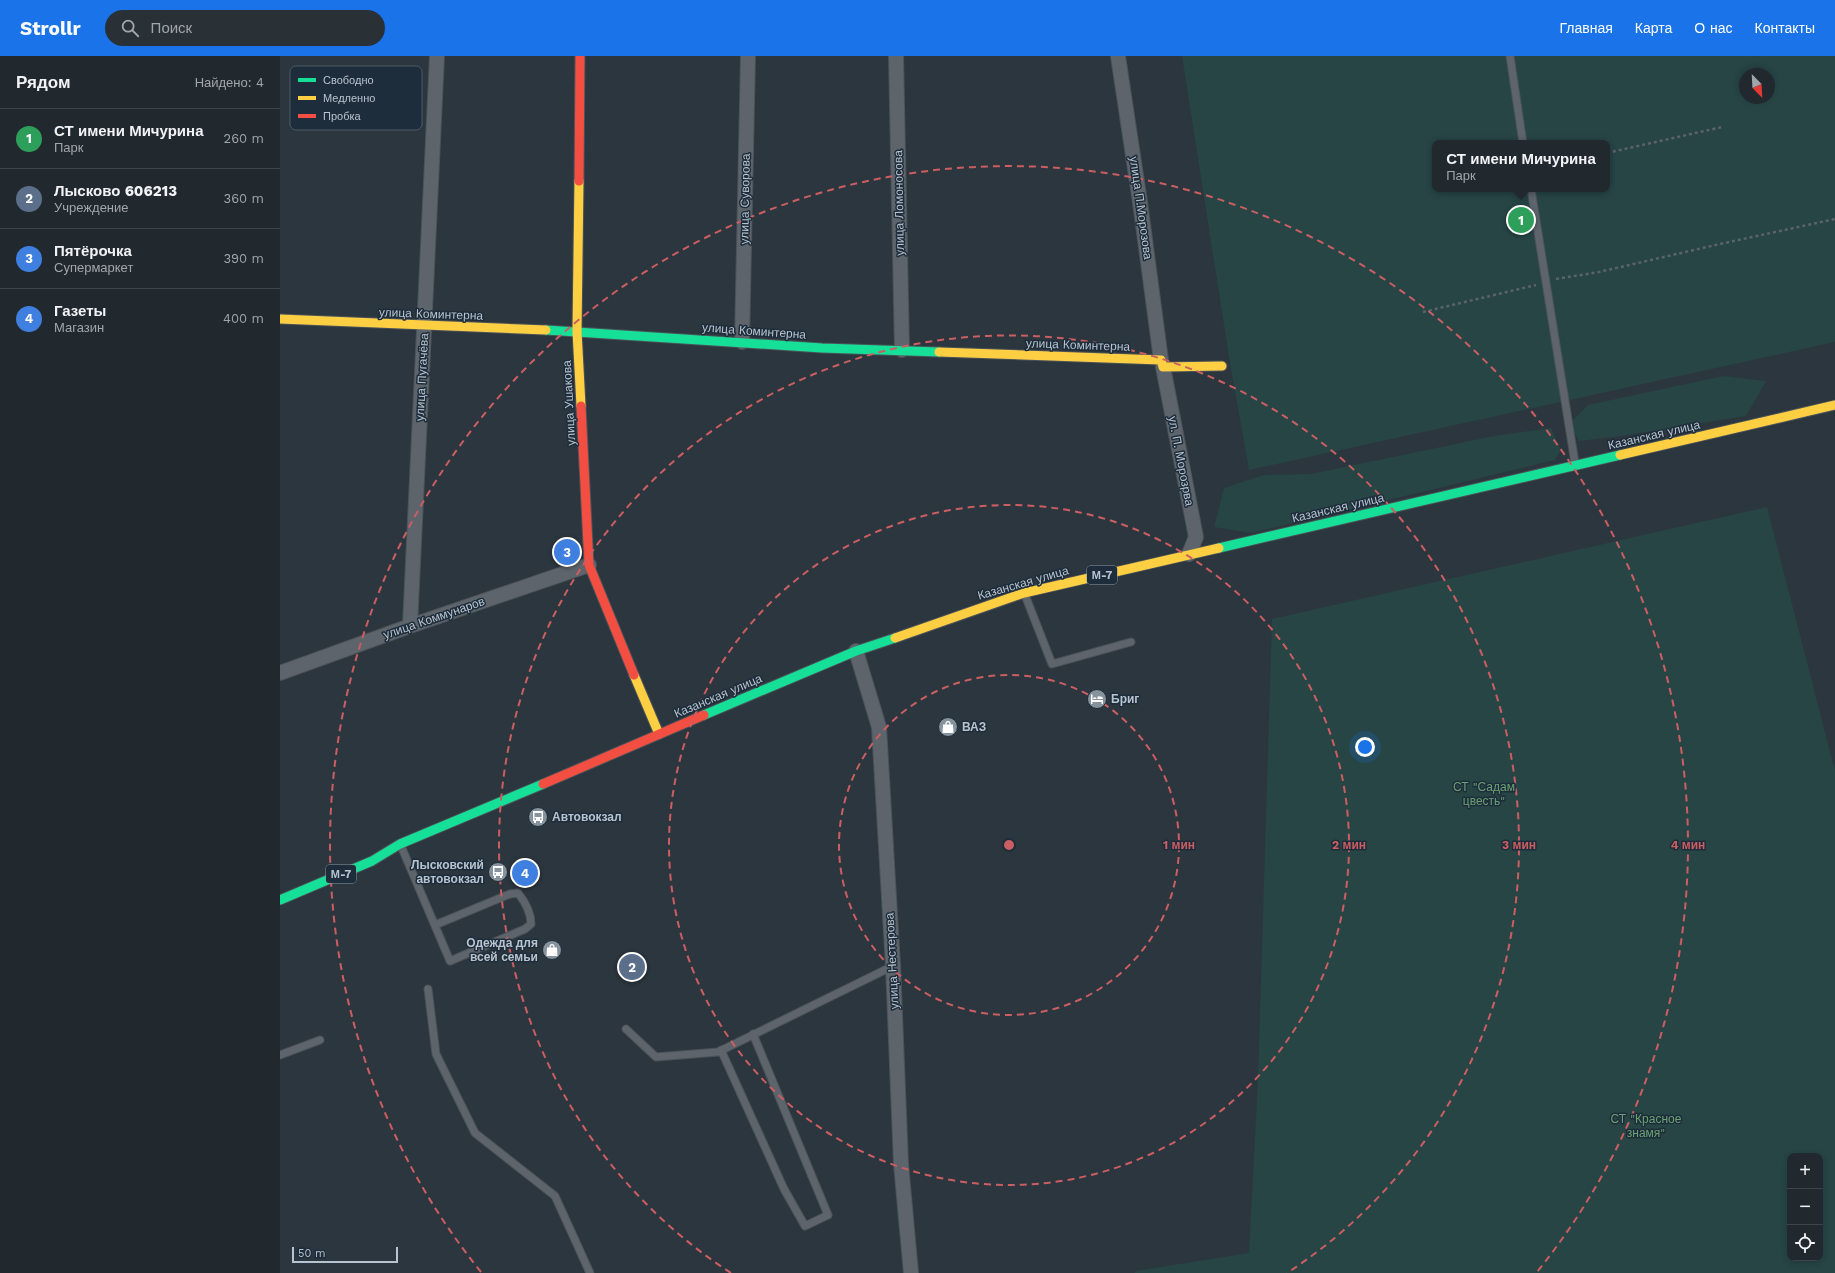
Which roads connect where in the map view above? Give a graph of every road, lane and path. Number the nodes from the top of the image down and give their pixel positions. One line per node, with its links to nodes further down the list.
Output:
1 (437, 56): 15 (street, улица Пугачёва)
2 (580, 56): 16 (main road, улица Ушакова)
3 (748, 56): 17 (street, улица Суворова)
4 (896, 56): 18 (street, улица Ломоносова)
5 (1118, 56): 19 (street, улица П.Морозова)
6 (1510, 56): 8 (lane)
7 (1722, 127): 9 (path)
8 (1523, 140)
9 (1610, 152)
10 (1531, 192): 12 (lane)
11 (1835, 219): 12 (path)
12 (1546, 280): 13 (path); 22 (lane)
13 (1423, 312)
14 (280, 319): 15 (main road, улица Коминтерна)
15 (425, 326): 16 (main road, улица Коминтерна); 26 (street, улица Пугачёва)
16 (577, 331): 17 (main road, улица Коминтерна); 24 (main road, улица Ушакова)
17 (742, 342): 18 (main road, улица Коминтерна)
18 (902, 350): 19 (main road, улица Коминтерна)
19 (1162, 364): 20 (main road, улица Коминтерна); 23 (street, ул. П. Морозрва)
20 (1222, 366)
21 (1835, 406): 22 (main road, Казанская улица / М-7)
22 (1575, 465): 23 (main road, Казанская улица / М-7)
23 (1189, 554): 25 (main road, Казанская улица / М-7)
24 (589, 565): 26 (street, улица Коммунаров); 30 (main road, улица Ушакова)
25 (1024, 593): 27 (lane); 28 (main road, Казанская улица / М-7)
26 (410, 626): 29 (street, улица Коммунаров)
27 (1131, 642)
28 (856, 651): 30 (main road, Казанская улица / М-7); 34 (street, улица Нестерова)
29 (280, 673)
30 (659, 734): 31 (main road, Казанская улица / М-7)
31 (400, 844): 32 (main road, Казанская улица / М-7); 33 (lane)
32 (280, 900)
33 (435, 925): 33 (lane)
34 (893, 966): 37 (lane); 42 (street, улица Нестерова)
35 (428, 989): 41 (lane)
36 (626, 1029): 39 (lane)
37 (753, 1034): 39 (lane); 39 (lane)
38 (320, 1040): 40 (lane)
39 (721, 1050)
40 (280, 1054)
41 (590, 1273)
42 (911, 1273)

